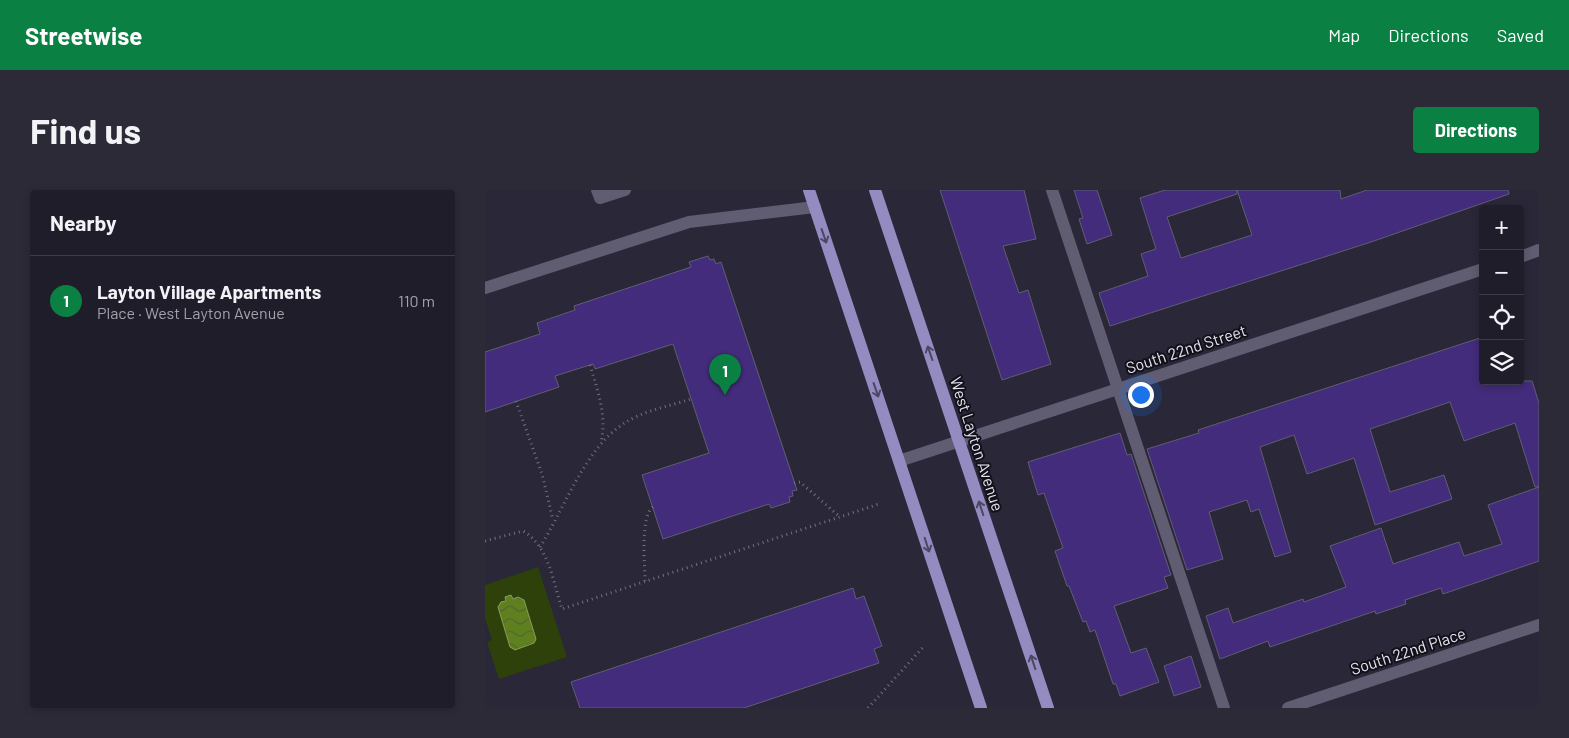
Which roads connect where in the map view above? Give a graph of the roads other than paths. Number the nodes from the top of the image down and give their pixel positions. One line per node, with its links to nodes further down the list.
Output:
1 (597, 190): 2 (street)
2 (625, 190)
3 (809, 190): 6 (main road)
4 (875, 190): 12 (main road, West Layton Avenue, one-way to 4)
5 (1052, 190): 11 (street)
6 (815, 208): 10 (street); 13 (main road, one-way to 13)
7 (1539, 250): 8 (street)
8 (1524, 256)
9 (1479, 270): 11 (street, South 22nd Street)
10 (485, 288)
11 (1119, 388): 12 (street, South 22nd Street); 17 (street)
12 (959, 440): 13 (street, South 22nd Street); 16 (main road, West Layton Avenue, one-way to 12)
13 (899, 461): 15 (main road, one-way to 15)
14 (1539, 625): 18 (street, South 22nd Place)
15 (981, 708)
16 (1048, 708)
17 (1224, 708)
18 (1288, 708)

